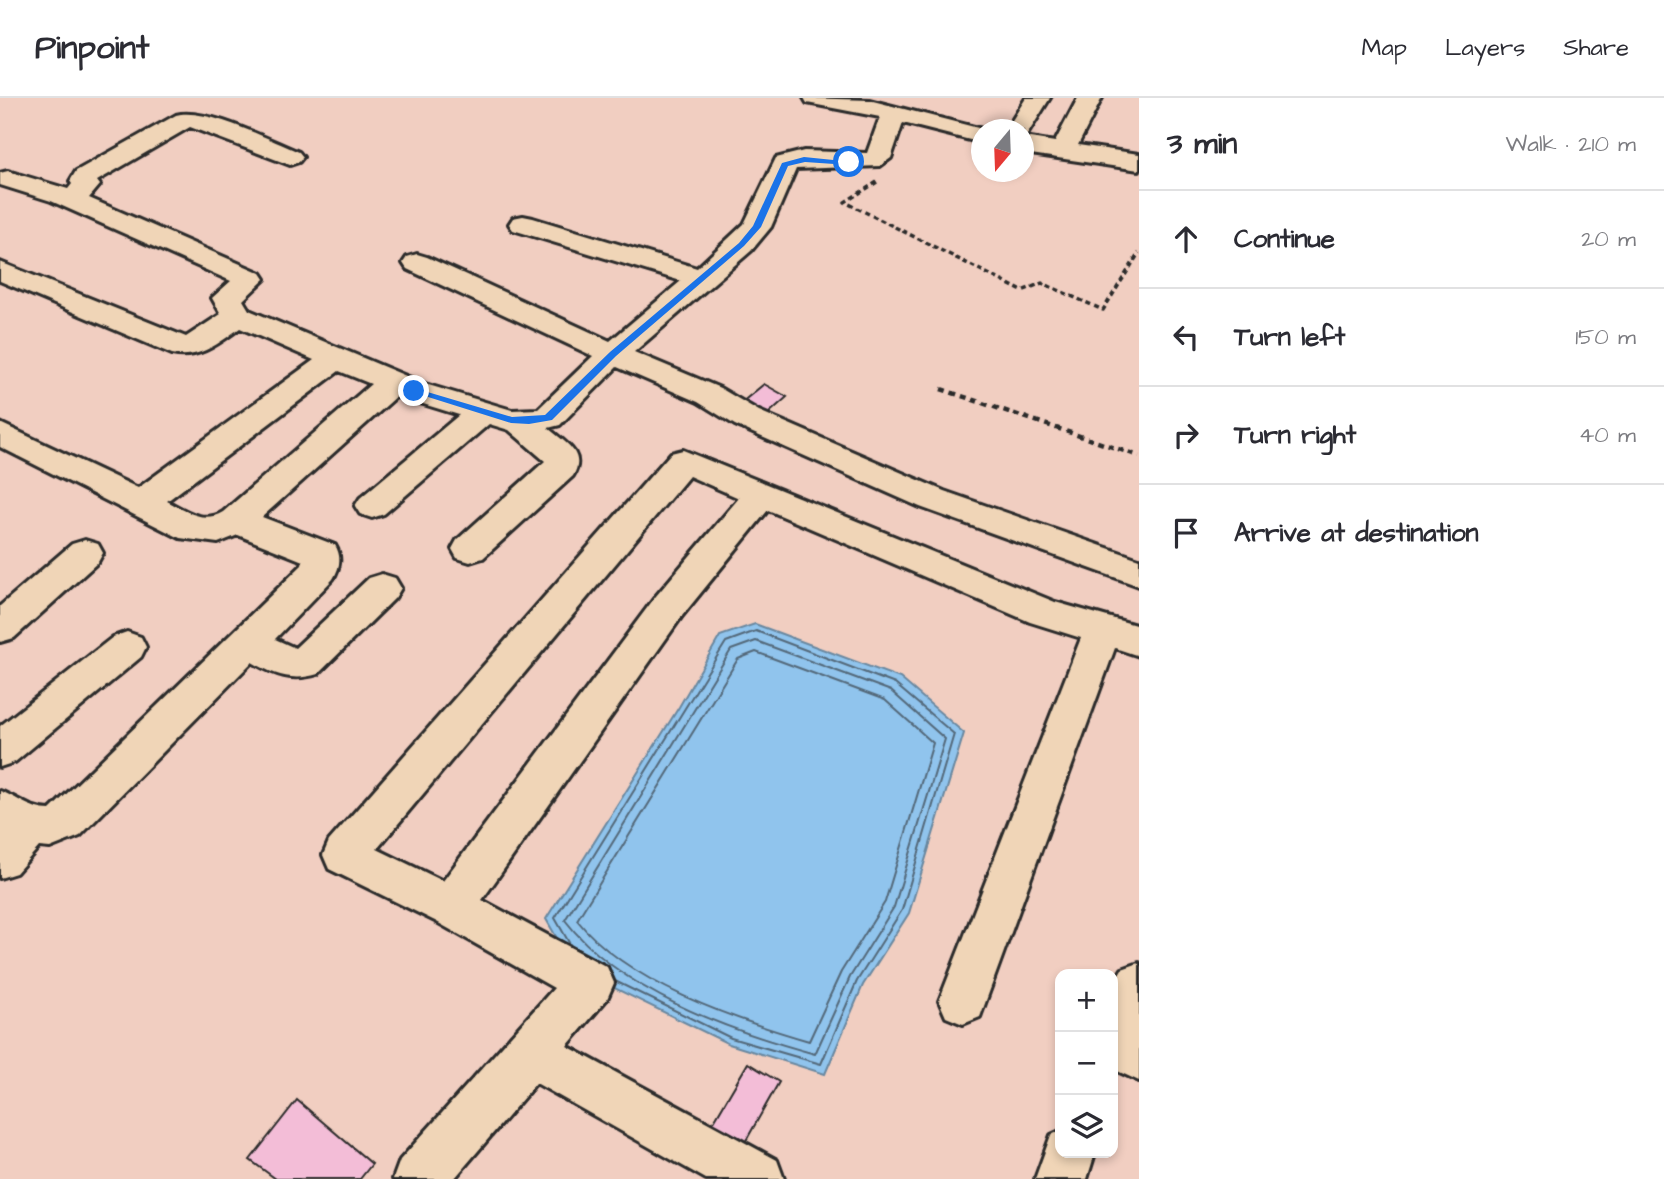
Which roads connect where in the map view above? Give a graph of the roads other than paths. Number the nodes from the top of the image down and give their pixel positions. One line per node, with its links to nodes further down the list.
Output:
1 (816, 98): 4 (street)
2 (1038, 98): 5 (street)
3 (1090, 98): 8 (street)
4 (894, 114): 6 (street); 16 (street)
5 (1025, 119)
6 (971, 133)
7 (1034, 147): 8 (street)
8 (1062, 152): 10 (street)
9 (290, 157): 12 (street)
10 (1139, 162)
11 (8, 179): 12 (street)
12 (71, 200): 17 (street)
13 (523, 224): 16 (street)
14 (417, 263): 18 (street)
15 (0, 271): 17 (street)
16 (700, 278): 18 (street)
17 (237, 316): 19 (street)
18 (613, 354): 22 (street); 30 (street)
19 (338, 357): 20 (street); 25 (street)
20 (393, 382): 21 (street); 27 (street)
21 (483, 412): 22 (street); 26 (street)
22 (519, 421): 28 (street)
23 (0, 434): 25 (street)
24 (762, 494): 33 (street); 39 (street); 39 (street)
25 (141, 503): 27 (street)
26 (372, 506)
27 (236, 521): 34 (street)
28 (470, 549)
29 (85, 553): 32 (street)
30 (1139, 573)
31 (382, 588): 34 (street)
32 (0, 628)
33 (1121, 636): 41 (street)
34 (248, 642): 37 (street)
35 (127, 647): 36 (street)
36 (0, 750)
37 (14, 818): 38 (street)
38 (0, 859)
39 (451, 907): 44 (street)
40 (1139, 985): 42 (street)
41 (963, 1001)
42 (1118, 1018)
43 (1118, 1046): 45 (street)
44 (529, 1052): 47 (street); 48 (street)
45 (1139, 1057)
46 (1067, 1158): 49 (street)
47 (419, 1179)
48 (758, 1179)
49 (1061, 1179)

